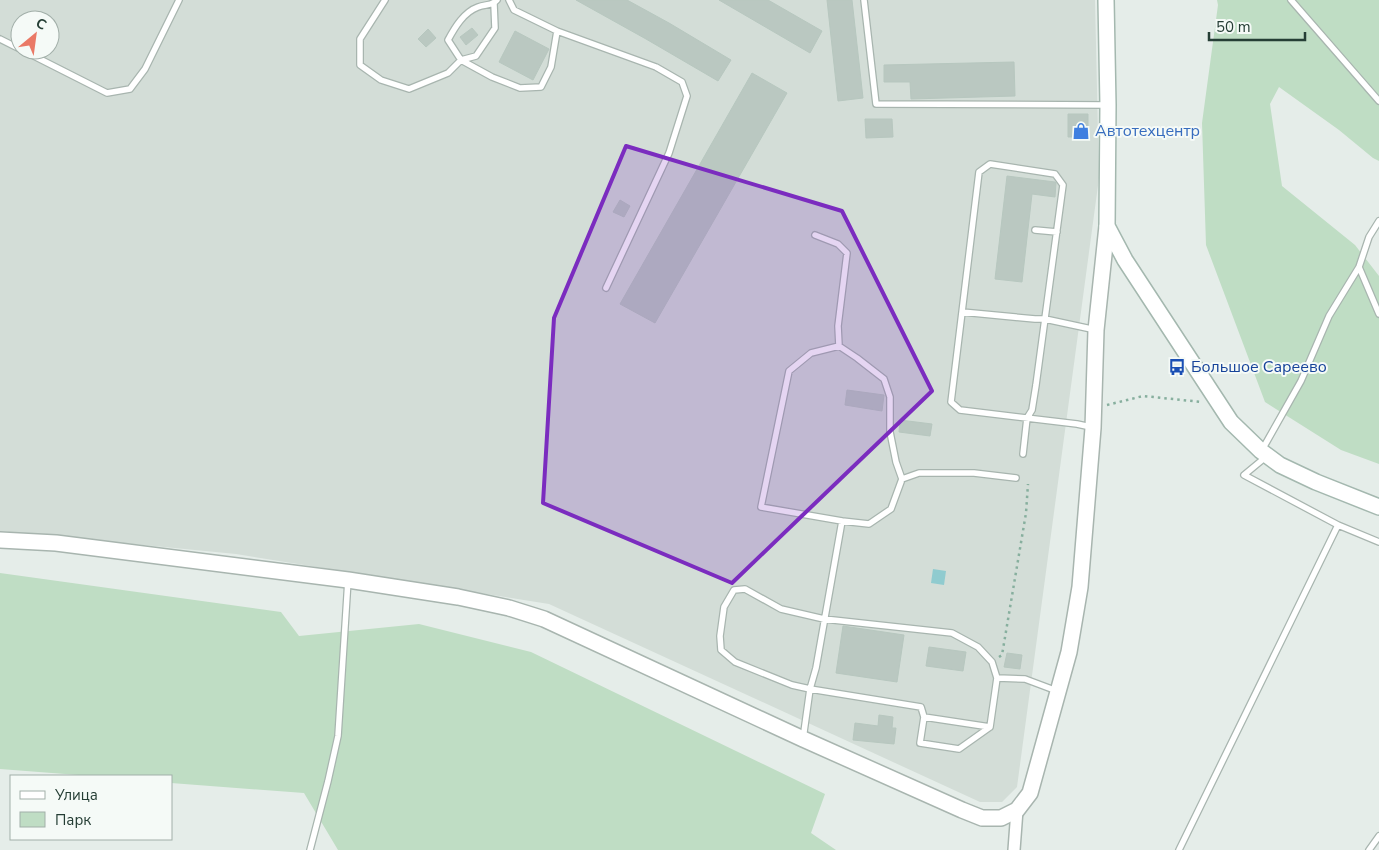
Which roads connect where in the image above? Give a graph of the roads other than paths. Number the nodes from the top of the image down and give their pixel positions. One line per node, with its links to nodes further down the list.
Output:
1 (179, 0): 10 (lane)
2 (385, 0): 11 (lane)
3 (487, 0): 8 (lane)
4 (509, 0): 9 (lane)
5 (864, 0): 13 (lane)
6 (1106, 0): 13 (street)
7 (1291, 0): 12 (lane)
8 (495, 2): 11 (lane); 11 (lane)
9 (557, 31): 11 (lane); 20 (lane)
10 (41, 60)
11 (461, 60)
12 (1379, 101)
13 (1108, 105): 15 (street)
14 (1379, 221): 19 (lane)
15 (1107, 226): 24 (street); 29 (street)
16 (1035, 230): 17 (lane)
17 (1057, 232): 21 (lane); 23 (lane)
18 (815, 236): 25 (lane)
19 (1359, 266): 22 (lane); 29 (lane)
20 (606, 288)
21 (962, 312): 23 (lane); 26 (lane)
22 (1379, 314)
23 (1045, 318): 24 (lane); 26 (lane)
24 (1096, 330): 27 (street)
25 (839, 346): 31 (lane); 33 (lane)
26 (1027, 418): 27 (lane); 28 (lane)
27 (1093, 428): 41 (street)
28 (1023, 454)
29 (1264, 454): 32 (street); 34 (lane)
30 (1016, 478): 31 (lane)
31 (902, 479): 33 (lane)
32 (1379, 507)
33 (842, 521): 38 (lane)
34 (1338, 525): 36 (lane); 49 (lane)
35 (0, 540): 37 (street)
36 (1379, 542)
37 (348, 580): 44 (street); 47 (lane)
38 (824, 619): 39 (lane); 40 (lane); 40 (lane)
39 (997, 678): 41 (lane); 43 (lane)
40 (810, 689): 42 (lane); 44 (lane)
41 (1058, 692): 45 (street)
42 (924, 717): 43 (lane); 43 (lane)
43 (990, 727)
44 (803, 739): 45 (street)
45 (1017, 810): 48 (street)
46 (1379, 836): 50 (lane)
47 (310, 850)
48 (1014, 850)
49 (1179, 850)
50 (1369, 850)

